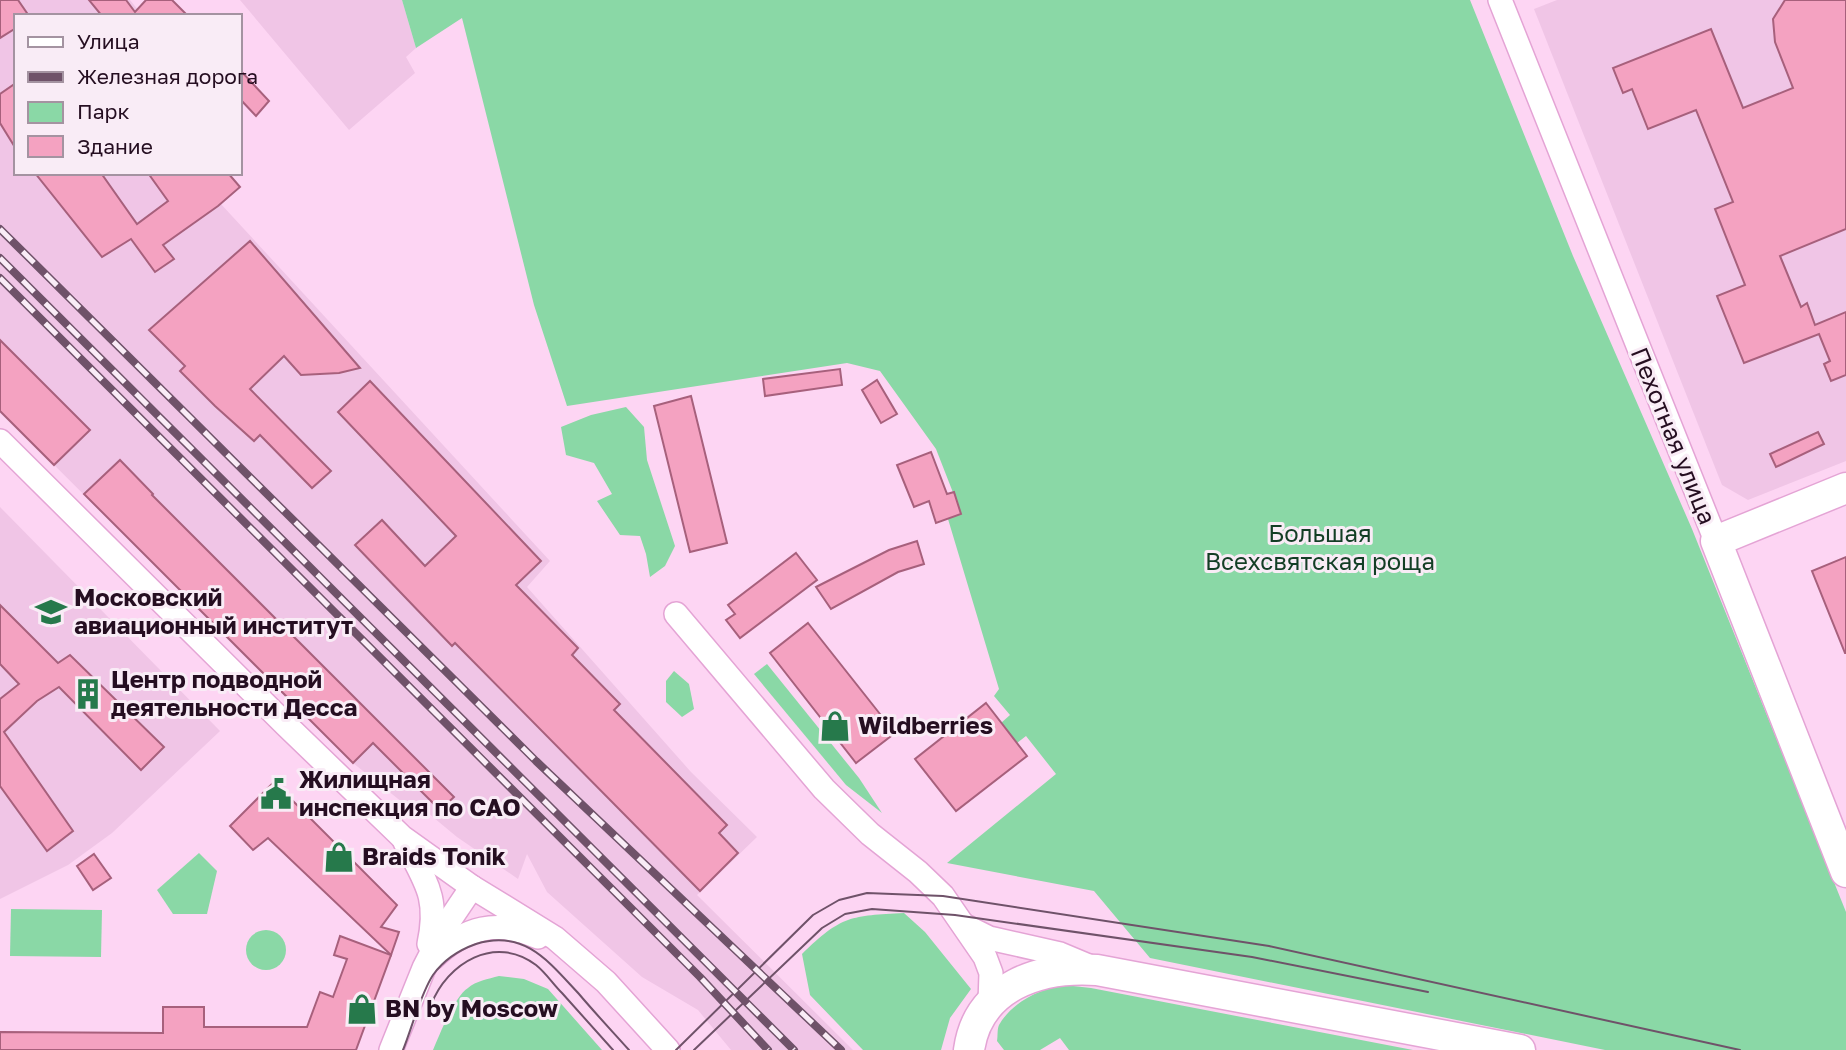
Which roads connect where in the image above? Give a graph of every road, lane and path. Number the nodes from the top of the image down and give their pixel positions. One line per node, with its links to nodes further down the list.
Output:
1 (1500, 0): 4 (street, Пехотная улица)
2 (0, 440): 6 (street)
3 (1846, 488): 4 (main road)
4 (1716, 541): 7 (main road, Пехотная улица)
5 (676, 614): 9 (street)
6 (402, 837): 8 (street); 11 (street)
7 (1846, 872)
8 (472, 887): 10 (street); 11 (street)
9 (965, 926): 12 (street); 13 (street)
10 (568, 951): 11 (street); 15 (street)
11 (424, 968): 14 (street)
12 (1097, 970): 13 (main road); 17 (main road)
13 (990, 1003): 16 (main road)
14 (391, 1050)
15 (668, 1050)
16 (969, 1050)
17 (1520, 1050)

